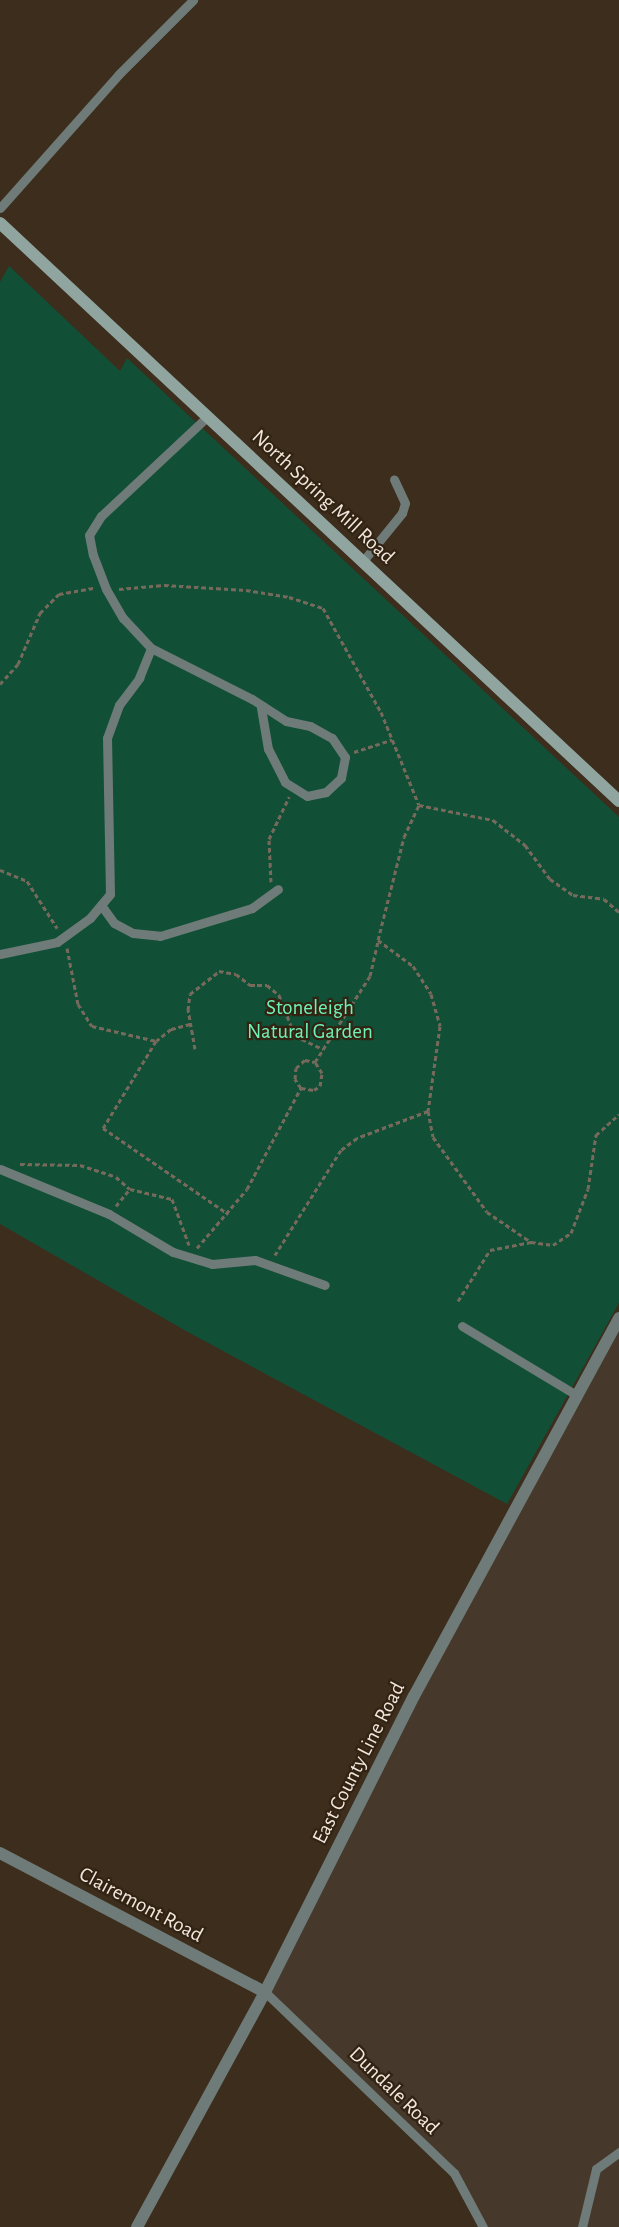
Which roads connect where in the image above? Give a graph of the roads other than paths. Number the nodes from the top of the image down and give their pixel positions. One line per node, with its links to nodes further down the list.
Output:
1 (193, 0): 2 (lane)
2 (0, 208)
3 (0, 223): 4 (main road, North Spring Mill Road)
4 (208, 416): 6 (main road, North Spring Mill Road); 7 (lane)
5 (394, 479): 6 (lane)
6 (363, 561): 9 (main road, North Spring Mill Road)
7 (151, 648): 8 (lane); 11 (lane)
8 (261, 708): 8 (lane)
9 (619, 801)
10 (275, 887): 11 (lane)
11 (101, 905): 12 (lane)
12 (0, 954)
13 (0, 1169): 14 (lane)
14 (325, 1285)
15 (619, 1318): 17 (street, East County Line Road)
16 (462, 1326): 17 (lane)
17 (578, 1395): 19 (street, East County Line Road)
18 (0, 1853): 19 (street, Clairemont Road)
19 (265, 1992): 21 (street, East County Line Road); 22 (lane, Dundale Road)
20 (619, 2152): 23 (lane)
21 (137, 2227)
22 (483, 2227)
23 (582, 2227)

